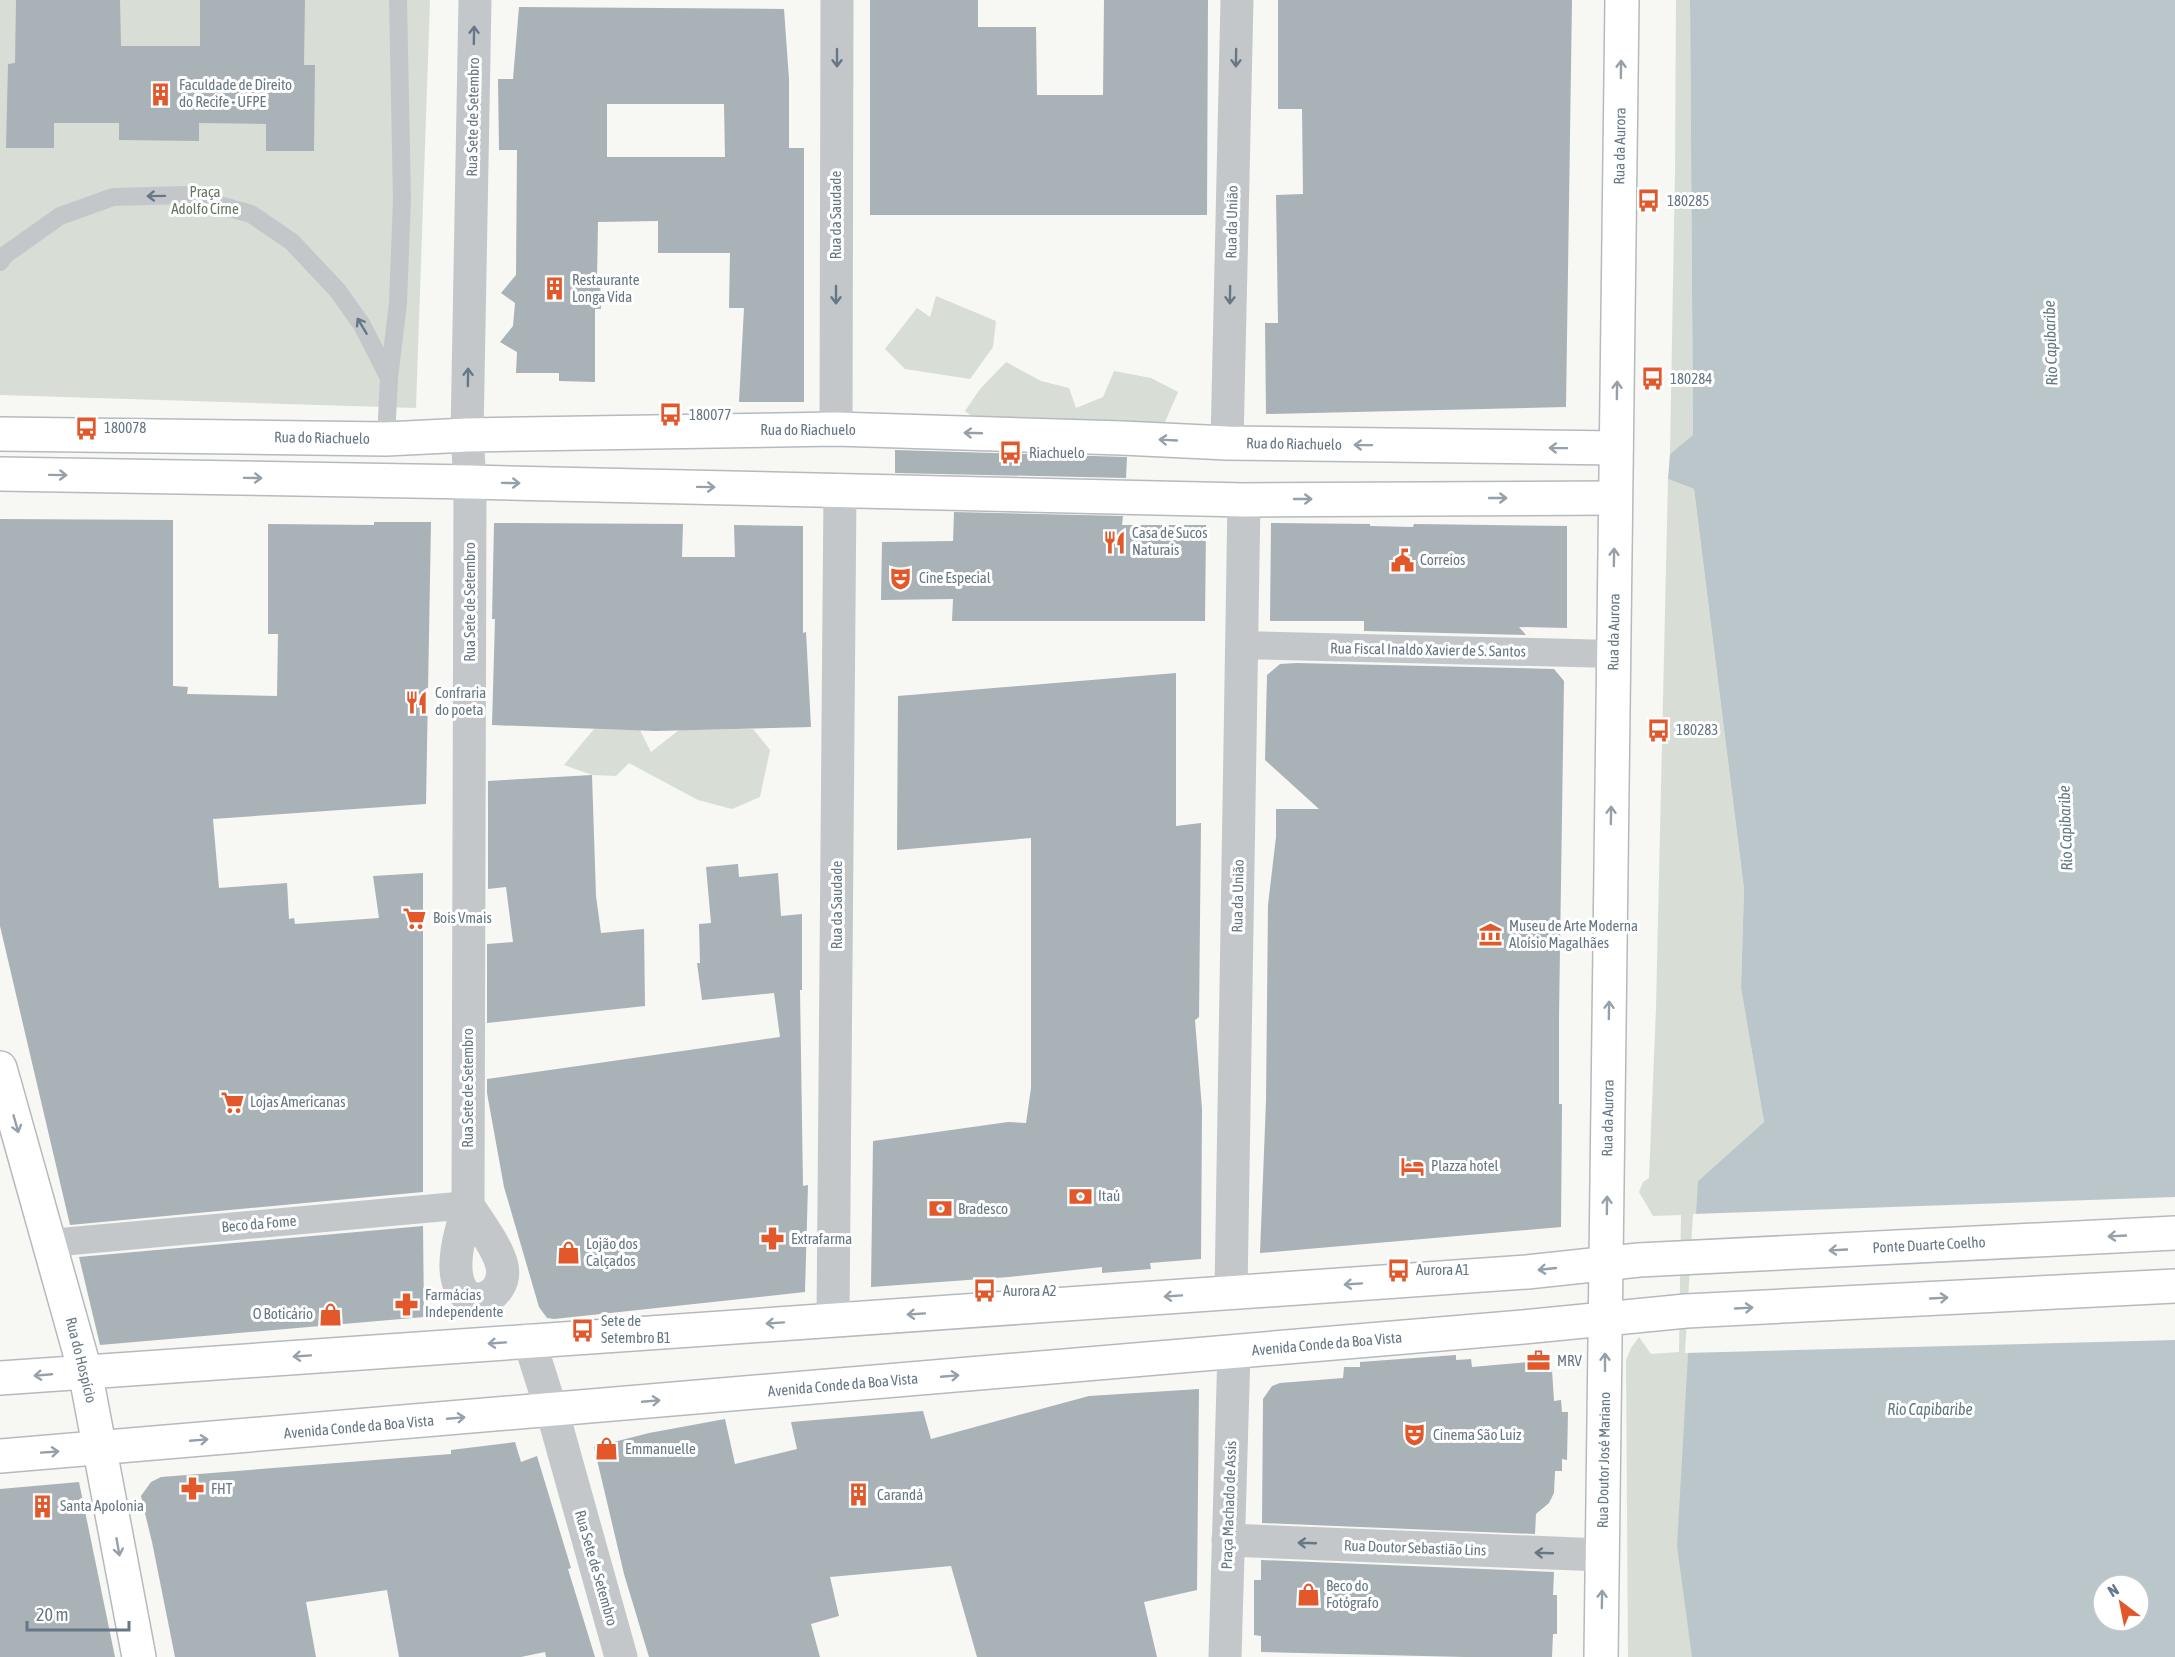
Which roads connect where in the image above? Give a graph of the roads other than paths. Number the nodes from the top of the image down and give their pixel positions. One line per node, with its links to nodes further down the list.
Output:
1 (398, 0): 7 (lane)
2 (475, 0): 10 (street, Rua Sete de Setembro, one-way to 2)
3 (837, 0): 8 (street, Rua da Saudade, one-way to 8)
4 (1237, 0): 12 (street, Rua da União, one-way to 12)
5 (1622, 0): 13 (main road, Rua da Aurora, one-way to 5)
6 (0, 262): 7 (lane, one-way to 6)
7 (389, 378): 11 (lane)
8 (836, 429): 10 (main road, Rua do Riachuelo); 12 (main road, Rua do Riachuelo, one-way to 8)
9 (0, 434): 11 (main road, Rua do Riachuelo)
10 (467, 435): 11 (main road, Rua do Riachuelo); 15 (street, Rua Sete de Setembro)
11 (386, 439)
12 (1227, 443): 13 (main road, Rua do Riachuelo, one-way to 12)
13 (1616, 448): 17 (main road, Rua da Aurora)
14 (0, 474): 15 (main road, one-way to 15)
15 (471, 482): 16 (main road, one-way to 16); 22 (street, Rua Sete de Setembro)
16 (840, 490): 18 (main road); 28 (street, Rua da Saudade)
17 (1615, 498): 18 (main road, one-way to 17); 20 (main road, Rua da Aurora, one-way to 17)
18 (1244, 500): 19 (street, Rua da União)
19 (1242, 645): 20 (street, Rua Fiscal Inaldo Xavier de S. Santos); 27 (street, Rua da União)
20 (1613, 654): 25 (main road, Rua da Aurora, one-way to 20)
21 (0, 1068): 24 (main road, Rua do Hospício, one-way to 24)
22 (468, 1205): 24 (street, Beco da Fome)
23 (2175, 1233): 25 (main road, Ponte Duarte Coelho, one-way to 25)
24 (50, 1243): 32 (main road, Rua do Hospício)
25 (1605, 1263): 27 (main road, one-way to 27); 29 (main road, Rua Doutor José Mariano)
26 (2175, 1286): 29 (main road, Avenida Conde da Boa Vista, one-way to 26)
27 (1231, 1292): 28 (main road, one-way to 28)
28 (833, 1319): 30 (main road, one-way to 30)
29 (1605, 1319): 31 (main road, Avenida Conde da Boa Vista); 38 (main road, Rua Doutor José Mariano, one-way to 29)
30 (530, 1340): 32 (main road, one-way to 32); 34 (street, Rua Sete de Setembro)
31 (1234, 1352): 34 (main road, Avenida Conde da Boa Vista, one-way to 31); 37 (street, Praça Machado de Assis)
32 (85, 1371): 33 (main road, one-way to 33); 35 (main road, Rua do Hospício)
33 (0, 1378)
34 (551, 1410): 35 (main road, Avenida Conde da Boa Vista, one-way to 34); 40 (street, Rua Sete de Setembro)
35 (100, 1448): 36 (main road, Avenida Conde da Boa Vista, one-way to 35); 39 (main road, Rua do Hospício, one-way to 39)
36 (0, 1456)
37 (1228, 1540): 38 (street, Rua Doutor Sebastião Lins, one-way to 37); 41 (street, Praça Machado de Assis)
38 (1602, 1555): 42 (main road, Rua Doutor José Mariano, one-way to 38)
39 (139, 1657)
40 (621, 1657)
41 (1225, 1657)
42 (1601, 1657)

